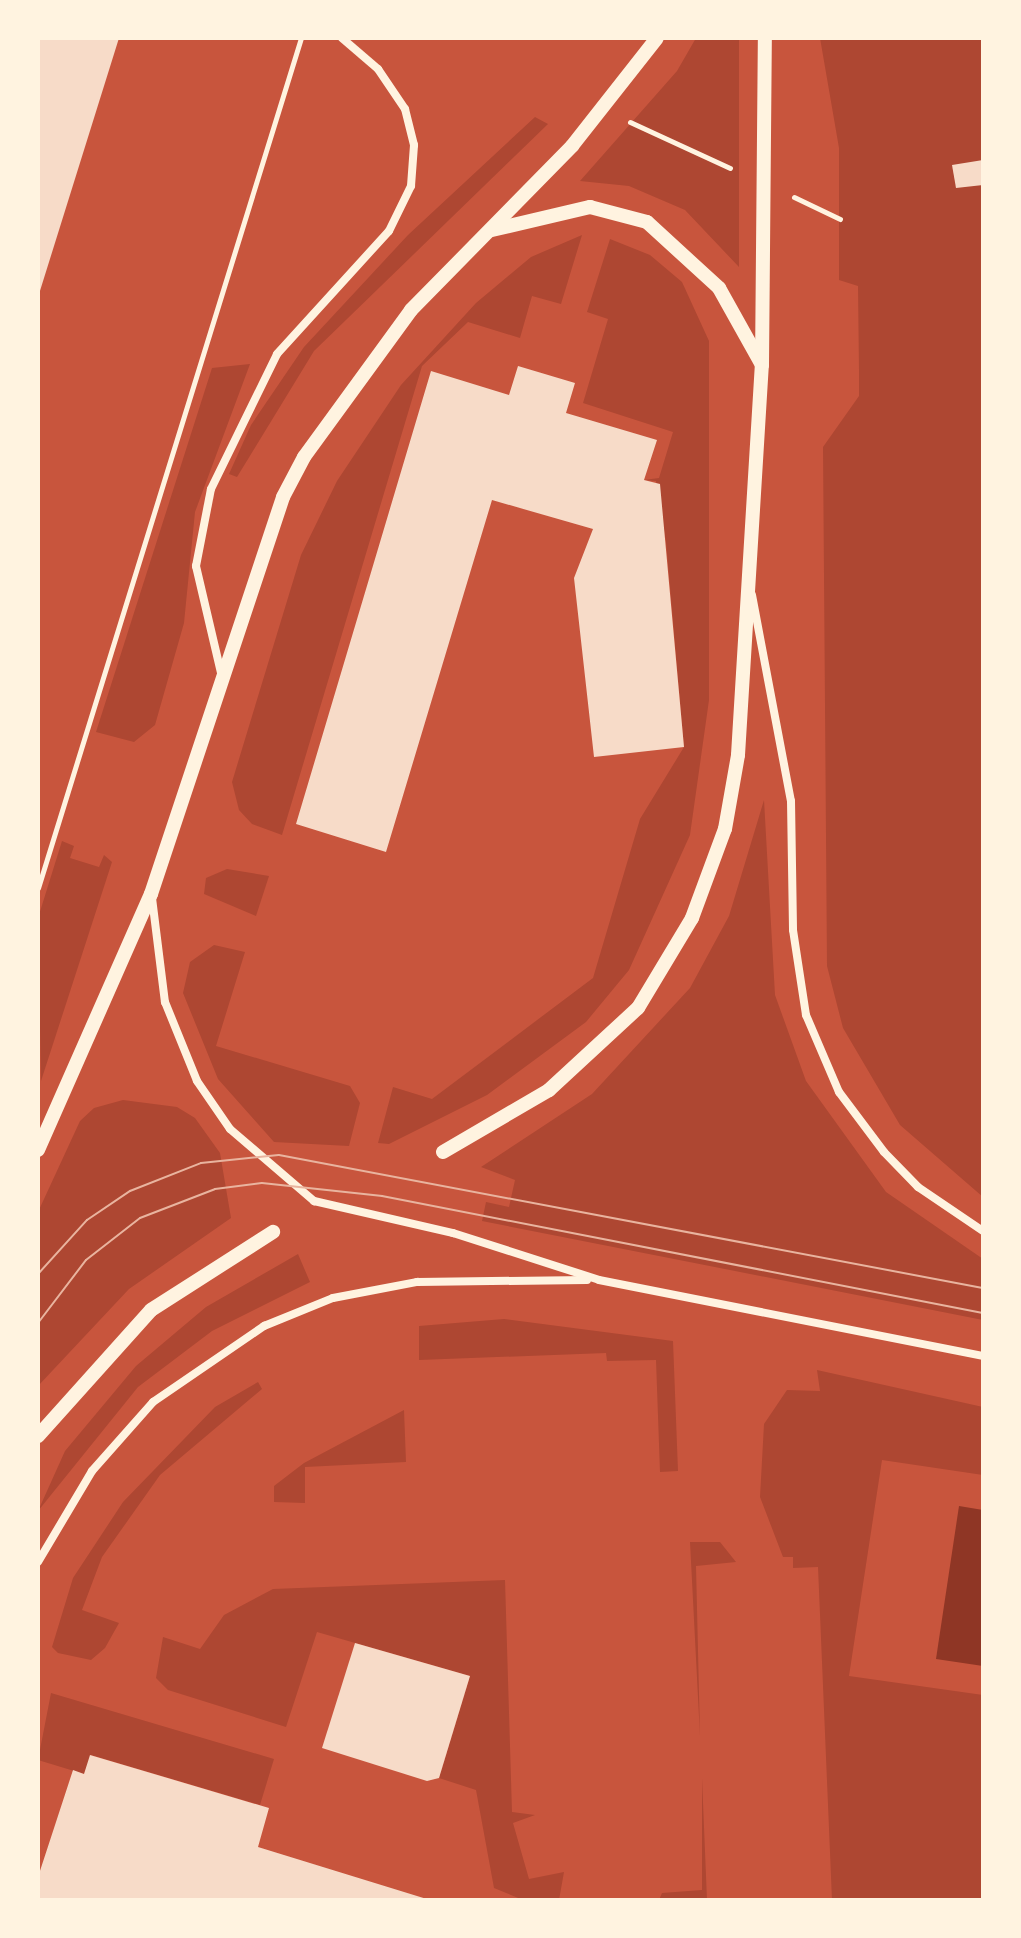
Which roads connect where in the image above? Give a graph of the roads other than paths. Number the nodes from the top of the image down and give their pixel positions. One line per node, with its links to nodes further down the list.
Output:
1 (342, 38): 7 (street)
2 (657, 38): 4 (street)
3 (765, 38): 5 (street)
4 (484, 233): 5 (street); 7 (street)
5 (762, 365): 6 (street)
6 (750, 579): 10 (street); 11 (street)
7 (222, 680): 8 (street)
8 (151, 894): 9 (street); 13 (street)
9 (38, 1150)
10 (443, 1152)
11 (983, 1231)
12 (273, 1232): 15 (street)
13 (599, 1280): 14 (street); 16 (street)
14 (983, 1356)
15 (38, 1436)
16 (38, 1562)

